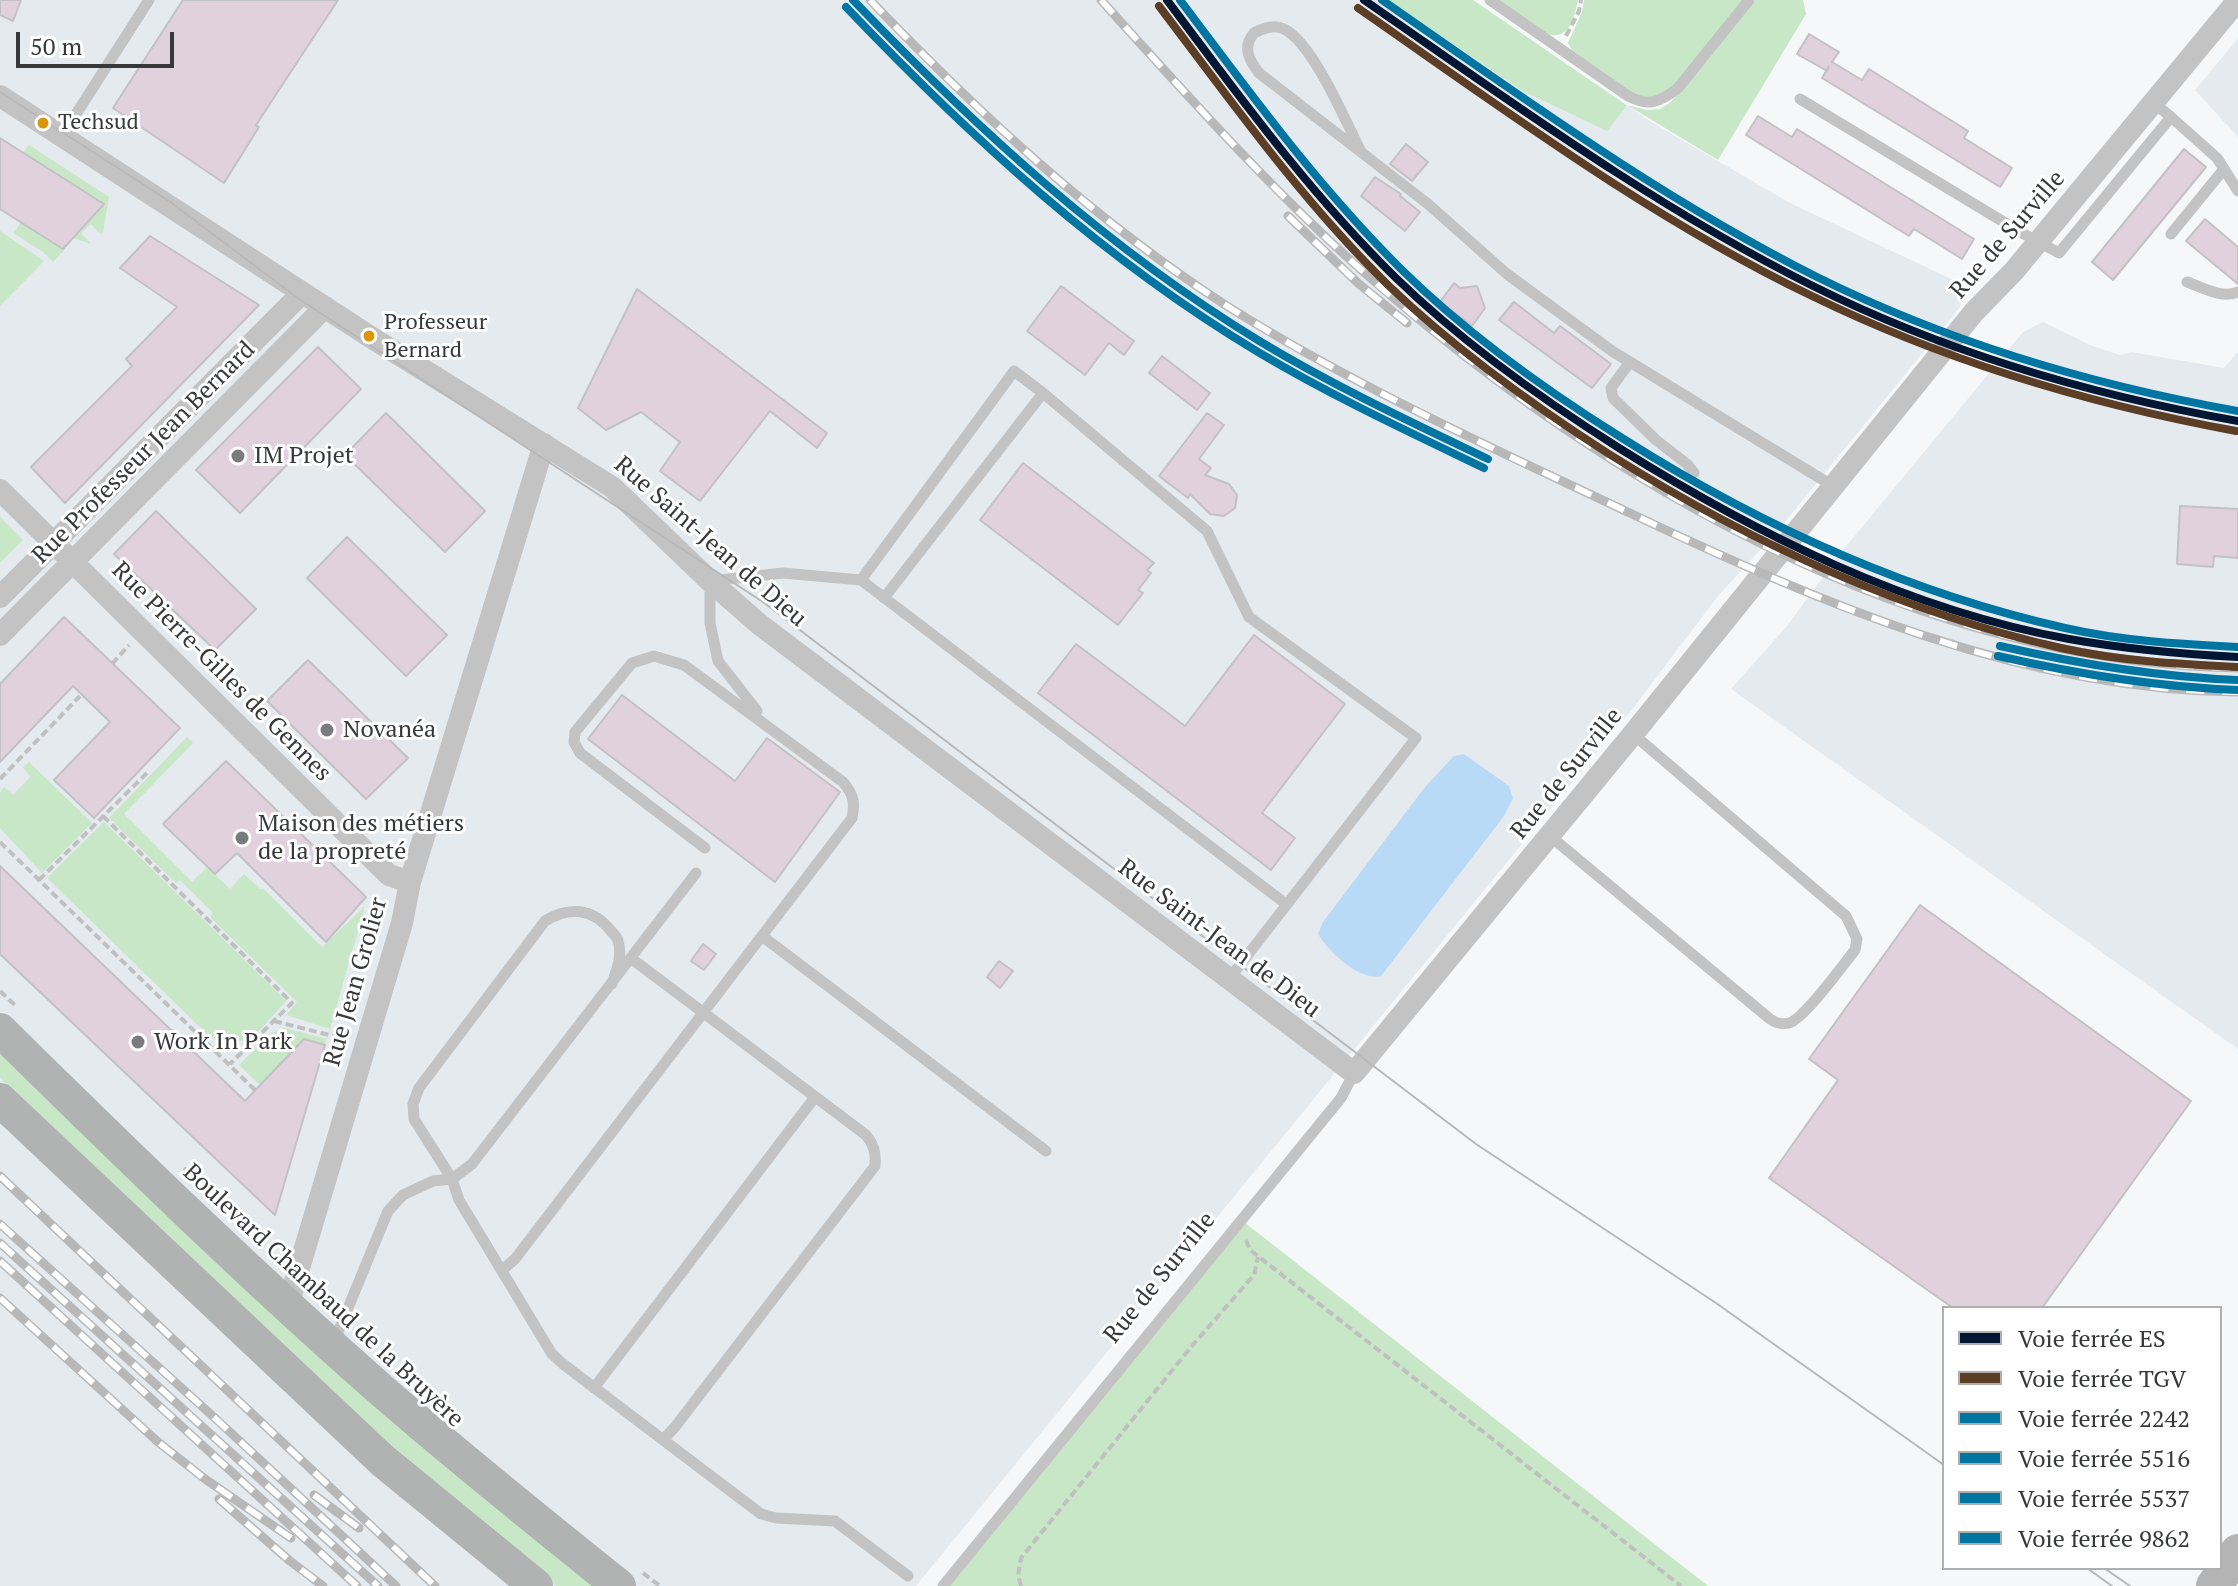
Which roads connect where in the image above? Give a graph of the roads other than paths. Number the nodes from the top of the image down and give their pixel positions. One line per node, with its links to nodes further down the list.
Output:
1 (149, 0): 8 (lane)
2 (1490, 0): 3 (lane)
3 (1749, 0)
4 (2238, 0): 7 (street, Rue de Surville)
5 (0, 96): 8 (street, Rue Saint-Jean de Dieu)
6 (1800, 99): 13 (lane)
7 (2162, 110): 10 (lane); 13 (street, Rue de Surville)
8 (62, 136): 16 (street, Rue Saint-Jean de Dieu)
9 (1361, 152): 9 (lane); 18 (lane)
10 (2224, 169): 11 (lane); 12 (lane)
11 (2238, 191)
12 (2171, 234)
13 (2038, 242): 22 (street, Rue de Surville)
14 (2187, 282): 15 (lane)
15 (2238, 292)
16 (302, 293): 17 (street, Rue Saint-Jean de Dieu); 24 (street, Rue Professeur Jean Bernard)
17 (325, 307): 20 (street, Rue Saint-Jean de Dieu); 25 (street, Rue Professeur Jean Bernard)
18 (1630, 362): 21 (lane); 22 (lane)
19 (1043, 393): 26 (lane); 29 (lane); 37 (lane)
20 (544, 444): 27 (street, Rue Saint-Jean de Dieu); 36 (street, Rue Jean Grolier)
21 (1694, 473)
22 (1833, 486): 32 (street, Rue de Surville)
23 (0, 490): 24 (street, Rue Pierre-Gilles de Gennes)
24 (53, 543): 25 (street, Rue Pierre-Gilles de Gennes); 28 (street, Rue Professeur Jean Bernard)
25 (72, 562): 30 (street, Rue Professeur Jean Bernard); 36 (street, Rue Pierre-Gilles de Gennes)
26 (861, 580): 27 (lane); 29 (lane)
27 (710, 581): 31 (lane); 40 (street, Rue Saint-Jean de Dieu)
28 (0, 597)
29 (884, 598): 37 (lane)
30 (0, 635)
31 (779, 734): 34 (lane); 38 (lane)
32 (1633, 734): 33 (street, Rue de Surville); 33 (lane)
33 (1550, 836): 44 (street, Rue de Surville)
34 (705, 848)
35 (696, 873): 39 (lane)
36 (410, 882): 50 (street, Rue Jean Grolier)
37 (1286, 904): 40 (lane)
38 (762, 936): 42 (lane); 47 (lane)
39 (632, 959): 41 (lane); 42 (lane)
40 (1229, 979): 44 (street, Rue Saint-Jean de Dieu)
41 (612, 984): 48 (lane); 48 (lane)
42 (705, 1013): 45 (lane); 49 (lane)
43 (11, 1022): 50 (main road, Boulevard Chambaud de la Bruyère)
44 (1354, 1073): 58 (lane, Rue de Surville)
45 (815, 1097): 52 (lane); 53 (lane)
46 (0, 1100): 57 (main road)
47 (1046, 1151)
48 (452, 1179): 49 (lane); 51 (lane)
49 (502, 1270): 52 (lane)
50 (288, 1305): 51 (main road, Boulevard Chambaud de la Bruyère)
51 (333, 1346): 55 (main road, Boulevard Chambaud de la Bruyère)
52 (594, 1388): 53 (lane)
53 (663, 1440): 56 (lane)
54 (2238, 1552): 59 (highway)
55 (627, 1576)
56 (908, 1576)
57 (536, 1586)
58 (943, 1586)
59 (2214, 1586)

